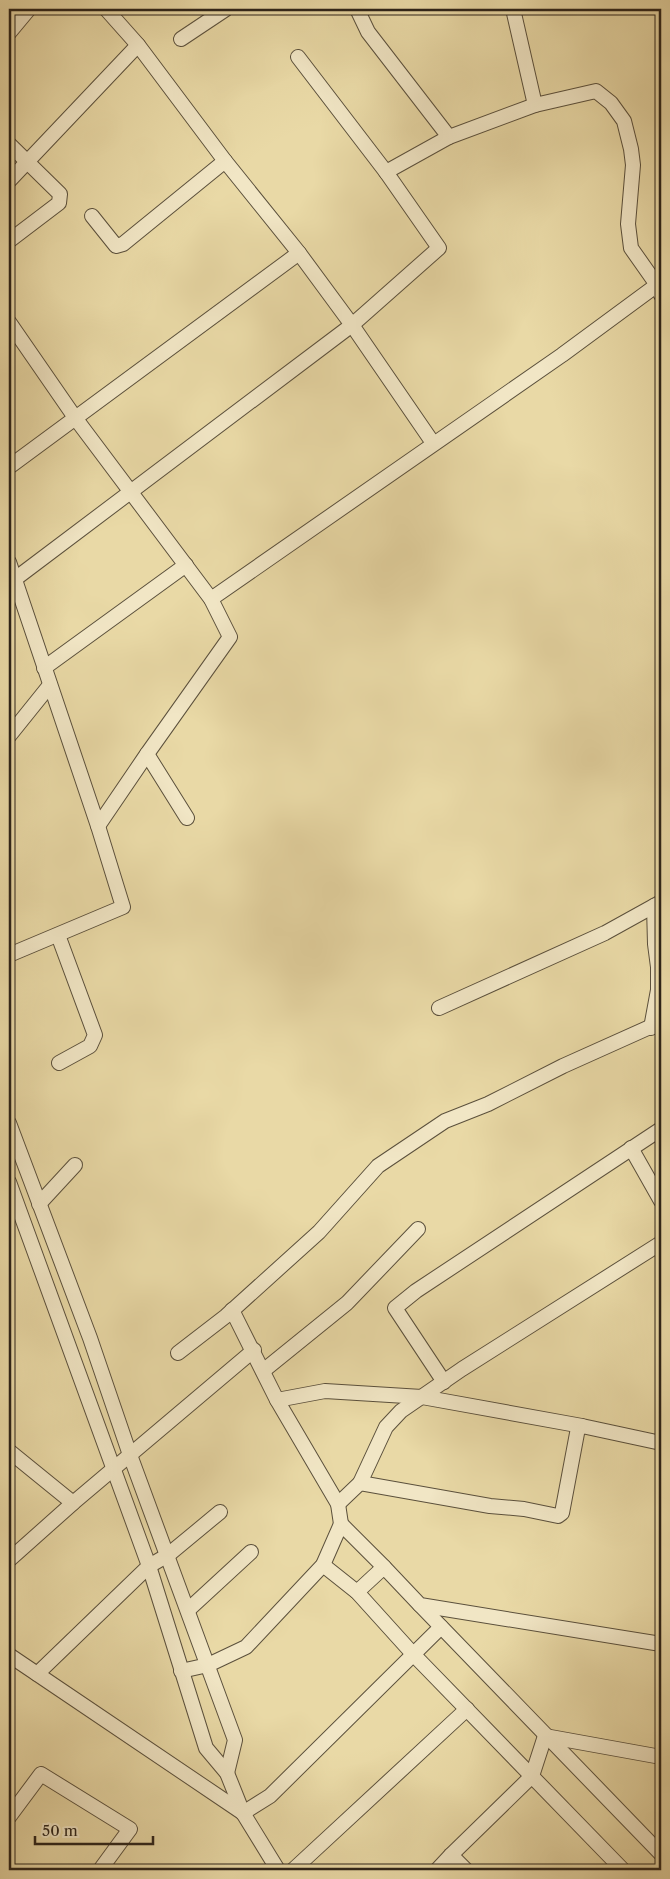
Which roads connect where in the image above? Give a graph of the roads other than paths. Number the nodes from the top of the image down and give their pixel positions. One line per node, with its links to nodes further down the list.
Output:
1 (29, 9): 6 (street)
2 (106, 9): 8 (street)
3 (226, 9): 7 (street)
4 (357, 9): 11 (street)
5 (513, 9): 10 (street)
6 (9, 33)
7 (181, 39)
8 (138, 45): 13 (street); 14 (street)
9 (298, 57): 15 (street)
10 (535, 106): 11 (street); 20 (street)
11 (449, 137): 15 (street)
12 (9, 144): 14 (street)
13 (225, 161): 17 (street); 19 (street)
14 (27, 162): 16 (street); 18 (street)
15 (386, 172): 22 (street)
16 (9, 181)
17 (92, 216)
18 (9, 241)
19 (299, 253): 22 (street); 23 (street)
20 (659, 290): 24 (street)
21 (9, 322): 23 (street)
22 (352, 325): 24 (street); 26 (street)
23 (76, 419): 25 (street); 26 (street)
24 (433, 443): 30 (street)
25 (9, 467)
26 (130, 491): 28 (street); 29 (street)
27 (9, 562): 29 (street)
28 (186, 566): 30 (street); 31 (street)
29 (12, 583): 31 (street)
30 (211, 599): 34 (street)
31 (44, 668): 32 (street)
32 (50, 685): 33 (street); 36 (street)
33 (9, 736)
34 (147, 754): 35 (street); 36 (street)
35 (187, 818)
36 (98, 826): 38 (street)
37 (658, 904): 40 (street); 41 (street)
38 (58, 935): 39 (street); 42 (street)
39 (9, 956)
40 (439, 1008)
41 (656, 1025): 52 (street)
42 (59, 1063)
43 (9, 1123): 49 (street)
44 (661, 1129): 45 (street)
45 (631, 1148): 48 (street); 56 (street)
46 (74, 1165): 49 (street)
47 (9, 1182): 63 (street)
48 (661, 1201)
49 (39, 1204): 62 (street)
50 (418, 1229): 55 (street)
51 (661, 1243): 56 (street)
52 (232, 1310): 53 (street); 54 (street)
53 (254, 1350): 55 (street); 62 (street)
54 (178, 1353)
55 (263, 1371): 58 (street)
56 (444, 1382): 57 (street)
57 (422, 1397): 58 (street); 59 (street); 64 (street)
58 (277, 1400): 66 (street)
59 (582, 1426): 60 (street); 64 (street)
60 (661, 1443)
61 (9, 1450): 65 (street)
62 (130, 1455): 63 (street); 70 (street)
63 (114, 1468): 65 (street); 73 (street)
64 (360, 1483): 66 (street)
65 (73, 1503): 71 (street)
66 (338, 1504): 68 (street)
67 (220, 1512): 70 (street)
68 (341, 1524): 72 (street); 74 (street)
69 (251, 1552): 77 (street)
70 (168, 1555): 73 (street); 77 (street)
71 (9, 1560)
72 (323, 1565): 75 (street); 82 (street)
73 (149, 1566): 83 (street); 84 (street)
74 (384, 1568): 75 (street); 76 (street)
75 (357, 1592): 80 (street)
76 (420, 1606): 78 (street); 79 (street)
77 (188, 1610): 82 (street)
78 (441, 1627): 80 (street); 86 (street)
79 (661, 1644)
80 (413, 1654): 85 (street); 90 (street)
81 (9, 1655): 84 (street)
82 (208, 1665): 83 (street); 88 (street)
83 (181, 1670): 88 (street)
84 (37, 1674): 90 (street)
85 (467, 1709): 89 (street); 96 (street)
86 (545, 1736): 87 (street); 89 (street); 93 (street)
87 (661, 1757)
88 (227, 1773): 90 (street)
89 (532, 1776): 92 (street); 99 (street)
90 (243, 1813): 95 (street)
91 (9, 1817): 94 (street)
92 (451, 1854): 97 (street); 98 (street)
93 (661, 1854)
94 (100, 1870)
95 (278, 1870)
96 (294, 1870)
97 (437, 1870)
98 (466, 1870)
99 (623, 1870)

